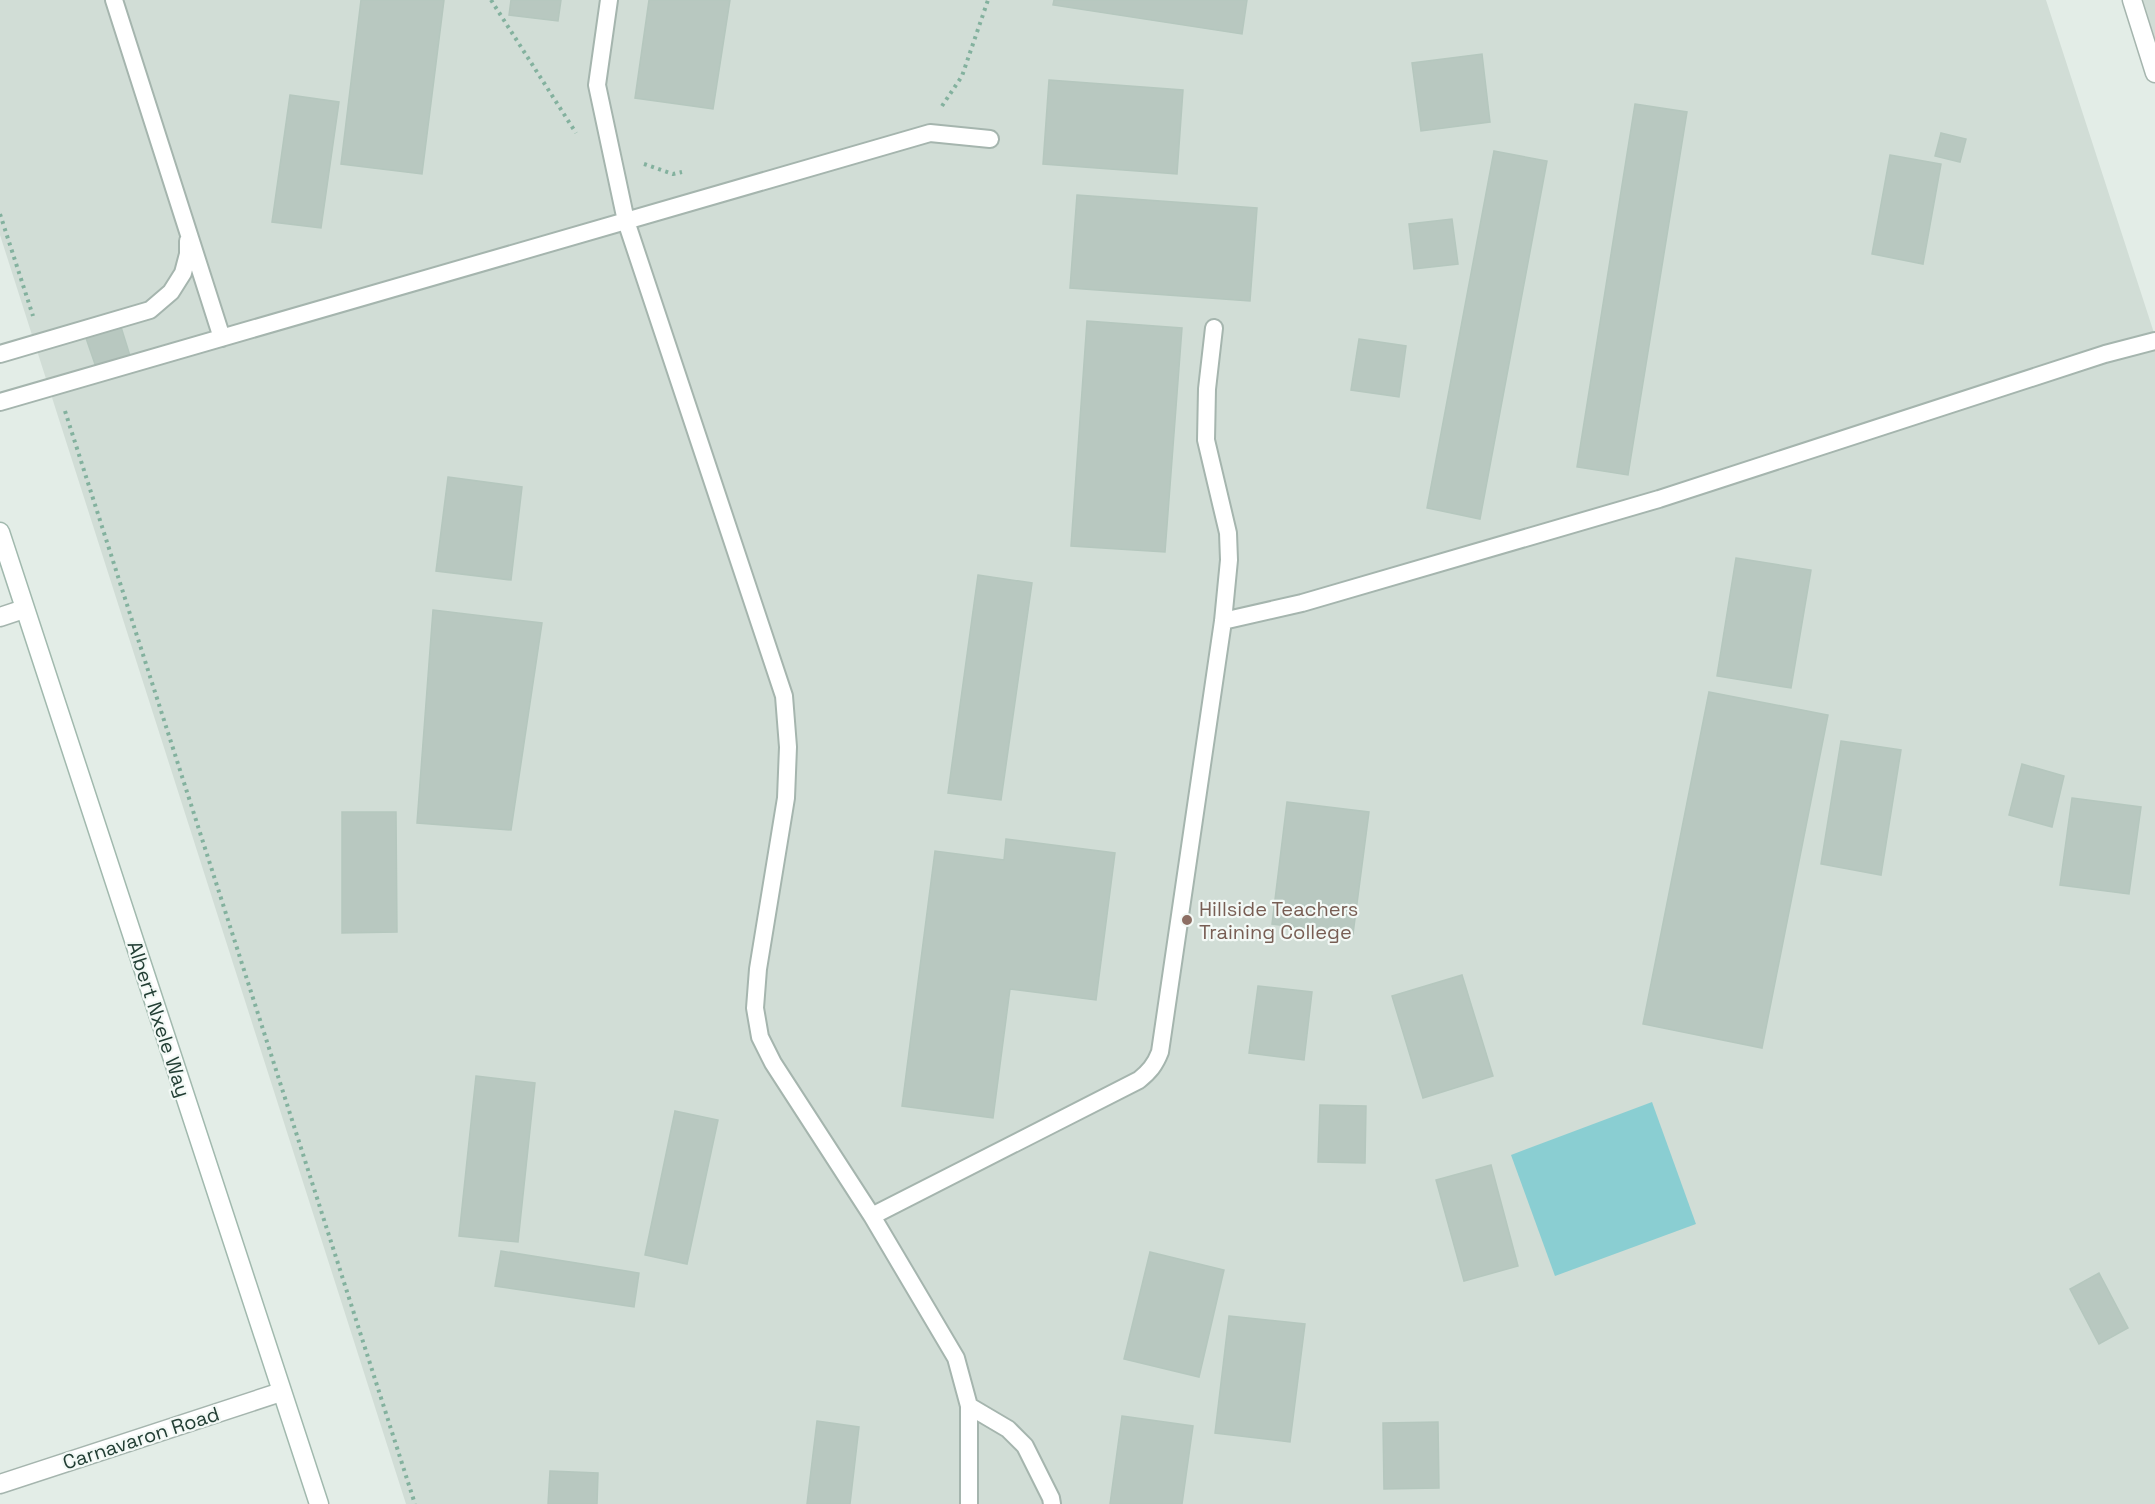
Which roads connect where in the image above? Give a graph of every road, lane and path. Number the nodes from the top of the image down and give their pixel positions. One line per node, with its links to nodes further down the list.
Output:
1 (114, 0): 13 (lane)
2 (491, 0): 9 (path)
3 (609, 0): 9 (lane)
4 (988, 0): 7 (path)
5 (2132, 0): 6 (main road)
6 (2155, 73)
7 (940, 109)
8 (990, 139): 12 (lane)
9 (612, 153): 10 (path); 12 (lane)
10 (685, 172)
11 (0, 214): 16 (path)
12 (626, 221): 15 (lane); 25 (lane)
13 (188, 231): 15 (lane); 16 (lane)
14 (1214, 328): 24 (lane)
15 (222, 338): 19 (lane)
16 (42, 341): 18 (lane)
17 (2155, 341): 24 (lane)
18 (0, 354)
19 (57, 385): 20 (lane); 30 (path)
20 (0, 402)
21 (0, 532): 22 (main road, Albert Nxele Way)
22 (24, 609): 23 (main road); 26 (main road, Albert Nxele Way)
23 (0, 617)
24 (1223, 621): 25 (lane)
25 (872, 1216): 27 (lane)
26 (281, 1392): 28 (main road, Carnavaron Road); 29 (main road, Albert Nxele Way)
27 (969, 1406): 31 (lane); 32 (lane)
28 (0, 1484)
29 (319, 1504)
30 (415, 1504)
31 (969, 1504)
32 (1052, 1504)

